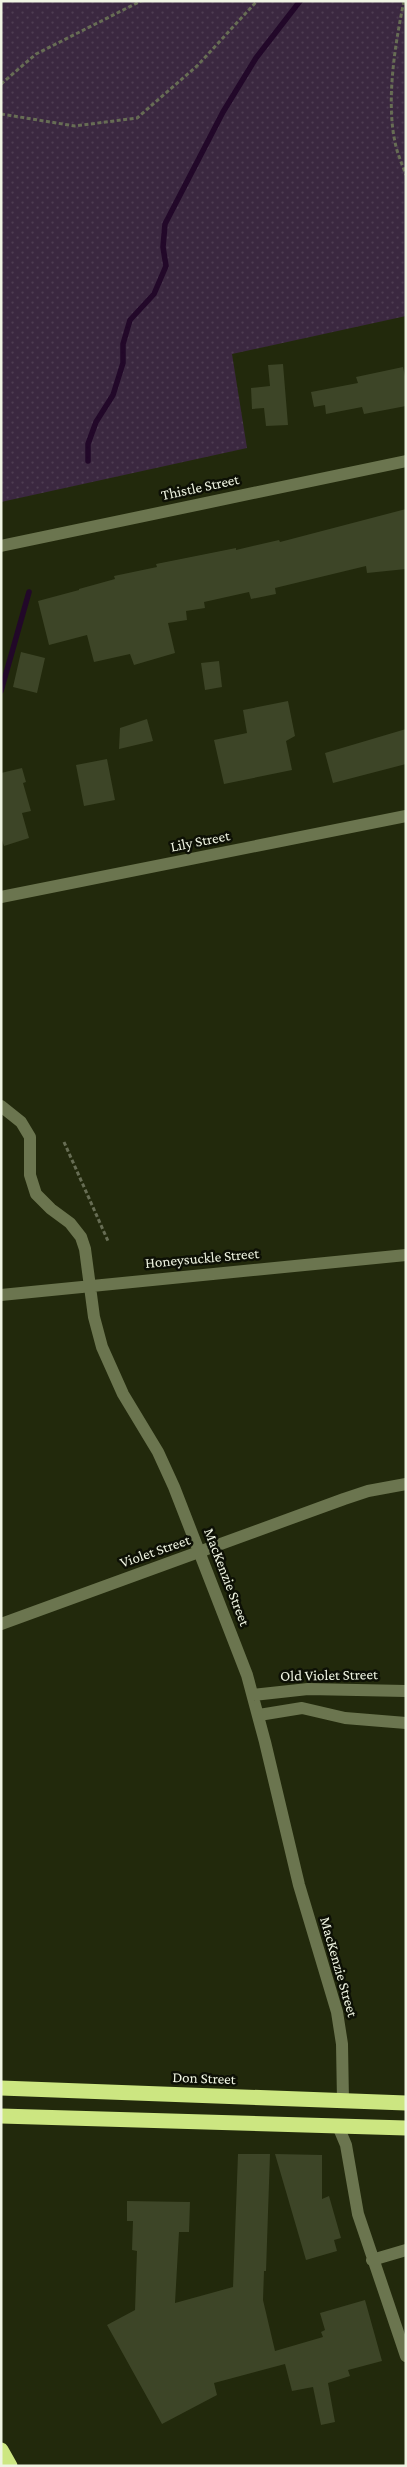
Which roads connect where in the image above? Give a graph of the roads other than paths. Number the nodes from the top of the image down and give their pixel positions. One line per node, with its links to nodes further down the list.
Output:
1 (406, 461): 2 (street, Thistle Street)
2 (1, 546)
3 (406, 816): 4 (street, Lily Street)
4 (1, 897)
5 (1, 1106): 7 (street, MacKenzie Street)
6 (406, 1256): 7 (street, Honeysuckle Street)
7 (89, 1285): 8 (street, Honeysuckle Street); 10 (street, MacKenzie Street)
8 (1, 1295)
9 (406, 1484): 10 (street, Violet Street)
10 (199, 1553): 11 (street, Violet Street); 13 (street, MacKenzie Street)
11 (1, 1624)
12 (406, 1691): 13 (street, Old Violet Street)
13 (253, 1695): 14 (street, MacKenzie Street)
14 (259, 1715): 15 (street); 18 (street, MacKenzie Street)
15 (406, 1723)
16 (1, 2088): 17 (highway, Don Street)
17 (274, 2098): 18 (highway, Don Street); 21 (highway)
18 (343, 2101): 19 (highway, Don Street); 22 (highway)
19 (406, 2103)
20 (1, 2116): 21 (highway)
21 (274, 2124): 22 (highway)
22 (345, 2126): 23 (highway); 25 (street)
23 (406, 2128)
24 (406, 2250): 25 (street)
25 (372, 2260): 26 (street)
26 (406, 2356)
27 (1, 2450): 28 (highway)
28 (10, 2466)

